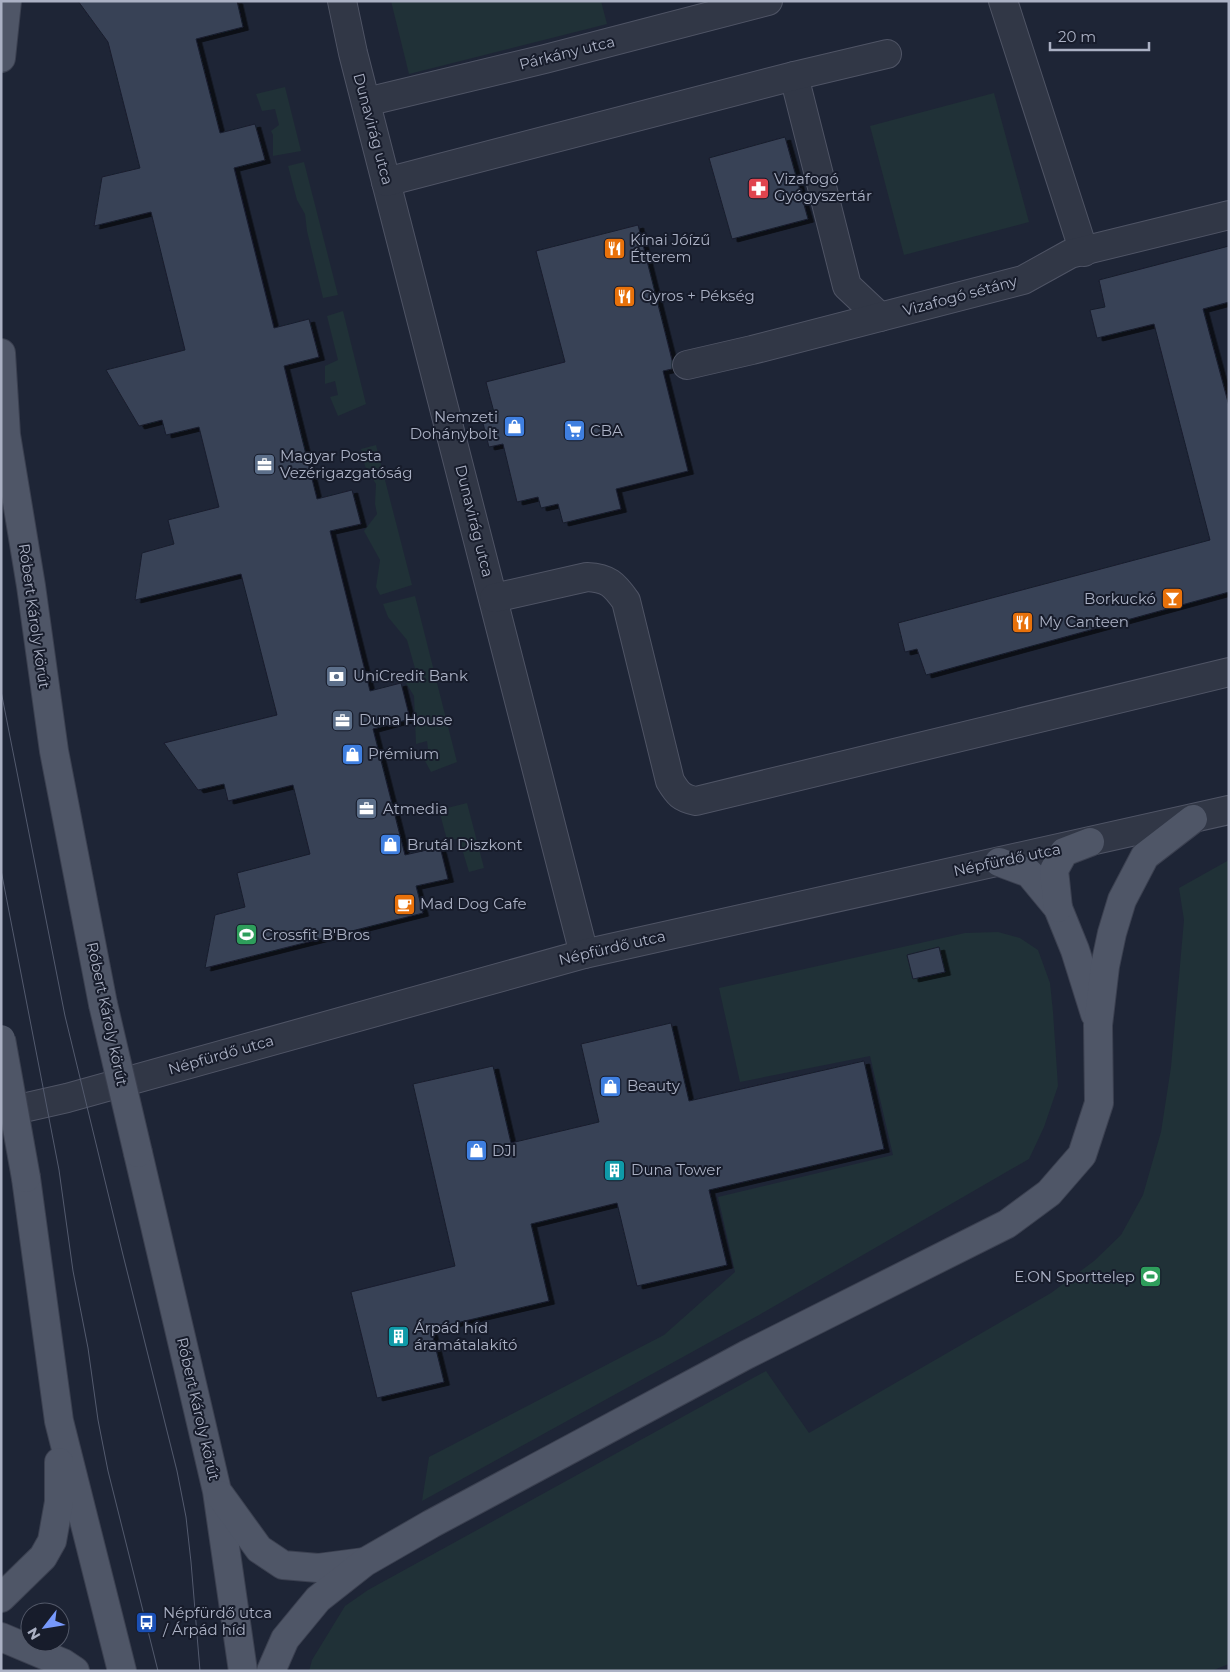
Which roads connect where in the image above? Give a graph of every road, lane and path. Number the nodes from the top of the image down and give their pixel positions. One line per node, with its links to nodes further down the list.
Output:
1 (7, 1): 6 (main road)
2 (342, 1): 8 (street, Dunavirág utca)
3 (768, 1): 8 (street, Párkány utca)
4 (1003, 1): 11 (street)
5 (888, 54): 7 (street)
6 (1, 58)
7 (794, 76): 9 (street); 12 (street)
8 (366, 102): 9 (street, Dunavirág utca)
9 (386, 182): 15 (street, Dunavirág utca)
10 (1229, 215): 11 (street, Vizafogó sétány)
11 (1084, 252): 12 (street, Vizafogó sétány)
12 (880, 317): 14 (street, Vizafogó sétány)
13 (1, 353): 27 (main road, Róbert Károly körút, bridge)
14 (687, 365)
15 (494, 598): 16 (street); 22 (street, Dunavirág utca)
16 (1229, 672)
17 (1229, 810): 18 (street, Népfürdő utca)
18 (1194, 819): 19 (street, Népfürdő utca); 23 (main road)
19 (1090, 842): 20 (street, Népfürdő utca); 21 (main road)
20 (998, 862): 21 (main road); 22 (street, Népfürdő utca)
21 (1058, 908): 23 (main road)
22 (584, 954): 25 (street, Népfürdő utca)
23 (1098, 1025): 28 (main road)
24 (1, 1039): 26 (main road, bridge)
25 (1, 1113)
26 (59, 1421): 29 (main road); 32 (main road)
27 (217, 1491): 28 (main road); 33 (main road, Róbert Károly körút)
28 (366, 1562): 34 (main road)
29 (1, 1598)
30 (1, 1637): 31 (main road)
31 (75, 1671)
32 (122, 1671)
33 (242, 1671)
34 (271, 1671)

